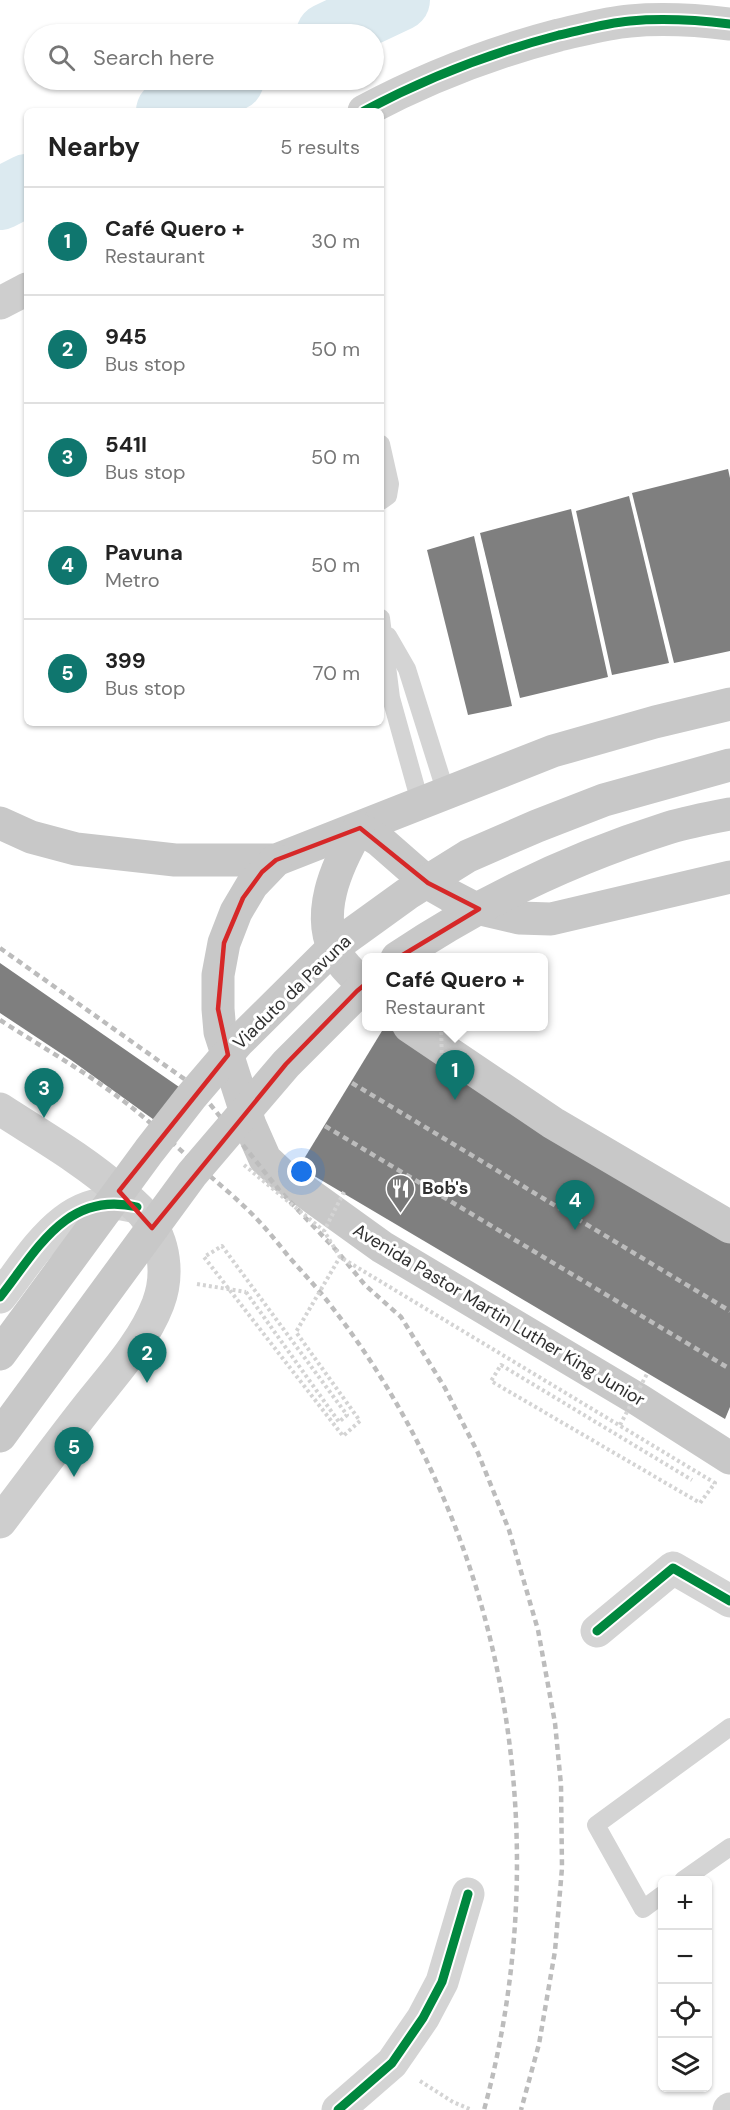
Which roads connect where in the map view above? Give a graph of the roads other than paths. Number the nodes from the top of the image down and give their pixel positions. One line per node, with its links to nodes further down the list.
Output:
1 (730, 24): 2 (main road)
2 (370, 108)
3 (24, 291): 4 (main road)
4 (0, 303)
5 (384, 457): 6 (lane)
6 (384, 499)
7 (384, 627): 11 (lane)
8 (384, 640): 11 (lane)
9 (730, 704): 11 (main road)
10 (730, 765): 25 (main road, Viaduto da Pavuna, bridge)
11 (433, 797): 14 (main road)
12 (730, 814): 17 (main road, bridge)
13 (1, 823): 15 (main road)
14 (359, 828): 15 (main road); 16 (main road); 18 (main road)
15 (276, 860): 20 (main road, Avenida Pastor Martin Luther King Junior)
16 (730, 877)
17 (404, 953)
18 (360, 980): 20 (main road); 26 (main road, bridge)
19 (416, 1031): 23 (main road)
20 (220, 1032): 27 (main road, Avenida Pastor Martin Luther King Junior)
21 (0, 1109): 22 (main road)
22 (137, 1207): 24 (street); 28 (main road)
23 (730, 1227)
24 (0, 1297)
25 (0, 1354)
26 (0, 1436)
27 (730, 1458)
28 (0, 1522)
29 (730, 1601): 30 (street)
30 (597, 1631)
31 (730, 1727): 35 (lane)
32 (730, 1847): 33 (lane)
33 (690, 1876)
34 (468, 1894): 36 (street)
35 (658, 1898)
36 (338, 2110)

